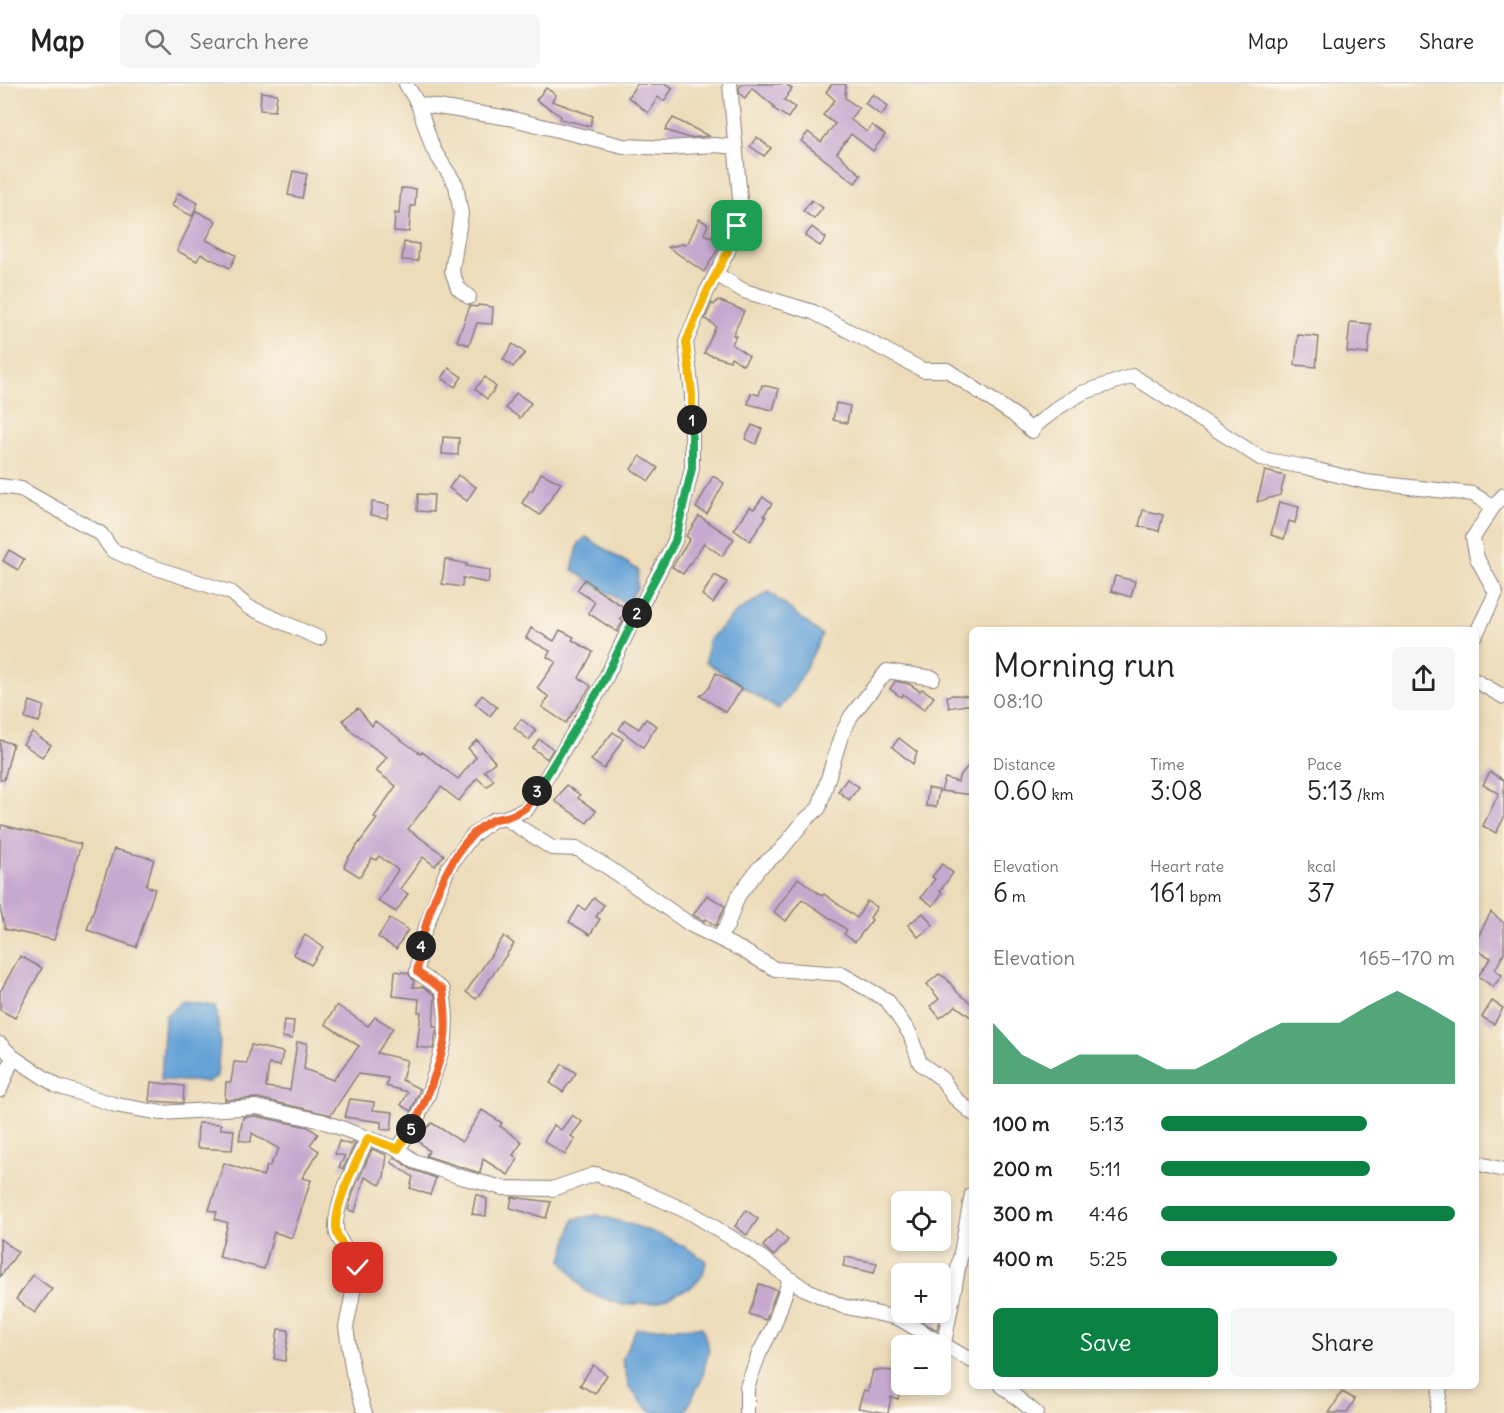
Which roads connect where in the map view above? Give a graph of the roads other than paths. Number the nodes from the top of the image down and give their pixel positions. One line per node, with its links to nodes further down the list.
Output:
1 (406, 84): 3 (street)
2 (730, 84): 4 (street)
3 (418, 104): 4 (street); 6 (street)
4 (734, 147): 5 (street)
5 (716, 274): 9 (street); 15 (street)
6 (469, 297)
7 (0, 486): 11 (street)
8 (1504, 495): 9 (street)
9 (1493, 507): 10 (street)
10 (1479, 628)
11 (319, 638)
12 (933, 678): 16 (street)
13 (1479, 683): 14 (street)
14 (1504, 697)
15 (505, 818): 16 (street); 22 (street)
16 (718, 938): 20 (street)
17 (0, 1044): 18 (street)
18 (13, 1057): 19 (street); 21 (street)
19 (0, 1090)
20 (969, 1110)
21 (368, 1138): 22 (street); 33 (street)
22 (398, 1149): 26 (street)
23 (1479, 1164): 24 (street)
24 (1504, 1170)
25 (969, 1210): 28 (street)
26 (790, 1279): 27 (street); 34 (street)
27 (928, 1335)
28 (946, 1335)
29 (951, 1348): 30 (street)
30 (969, 1359)
31 (1006, 1389): 35 (street)
32 (1440, 1389): 36 (street)
33 (365, 1413)
34 (747, 1413)
35 (1036, 1413)
36 (1437, 1413)

